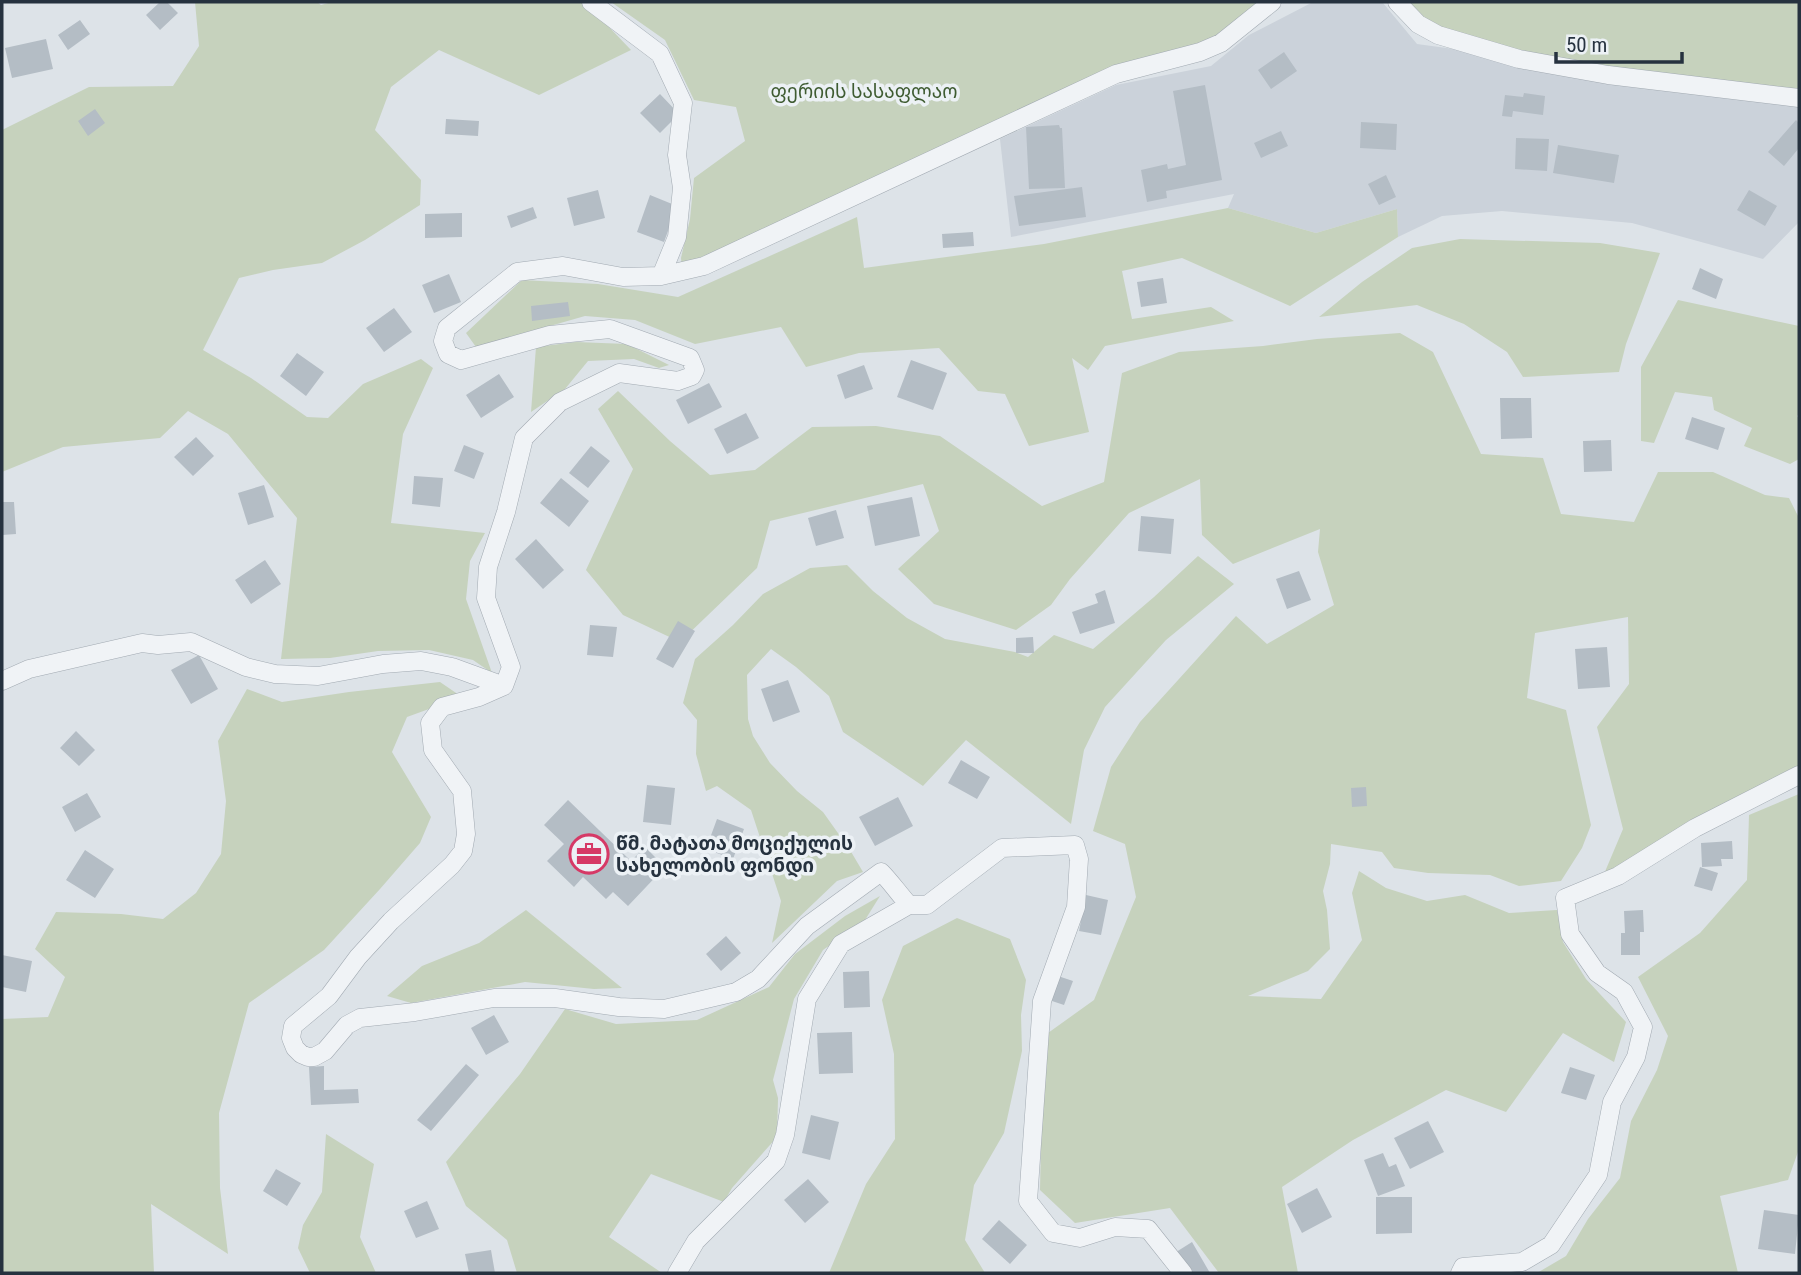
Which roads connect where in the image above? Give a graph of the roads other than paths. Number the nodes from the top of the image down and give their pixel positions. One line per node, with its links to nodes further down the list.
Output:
1 (591, 2): 5 (street)
2 (1272, 2): 5 (street)
3 (1397, 2): 4 (street)
4 (1799, 98)
5 (661, 276): 7 (street)
6 (2, 681): 7 (street)
7 (504, 686): 9 (street)
8 (1799, 775): 12 (street)
9 (909, 905): 10 (street); 11 (street)
10 (677, 1273)
11 (1183, 1273)
12 (1460, 1273)

